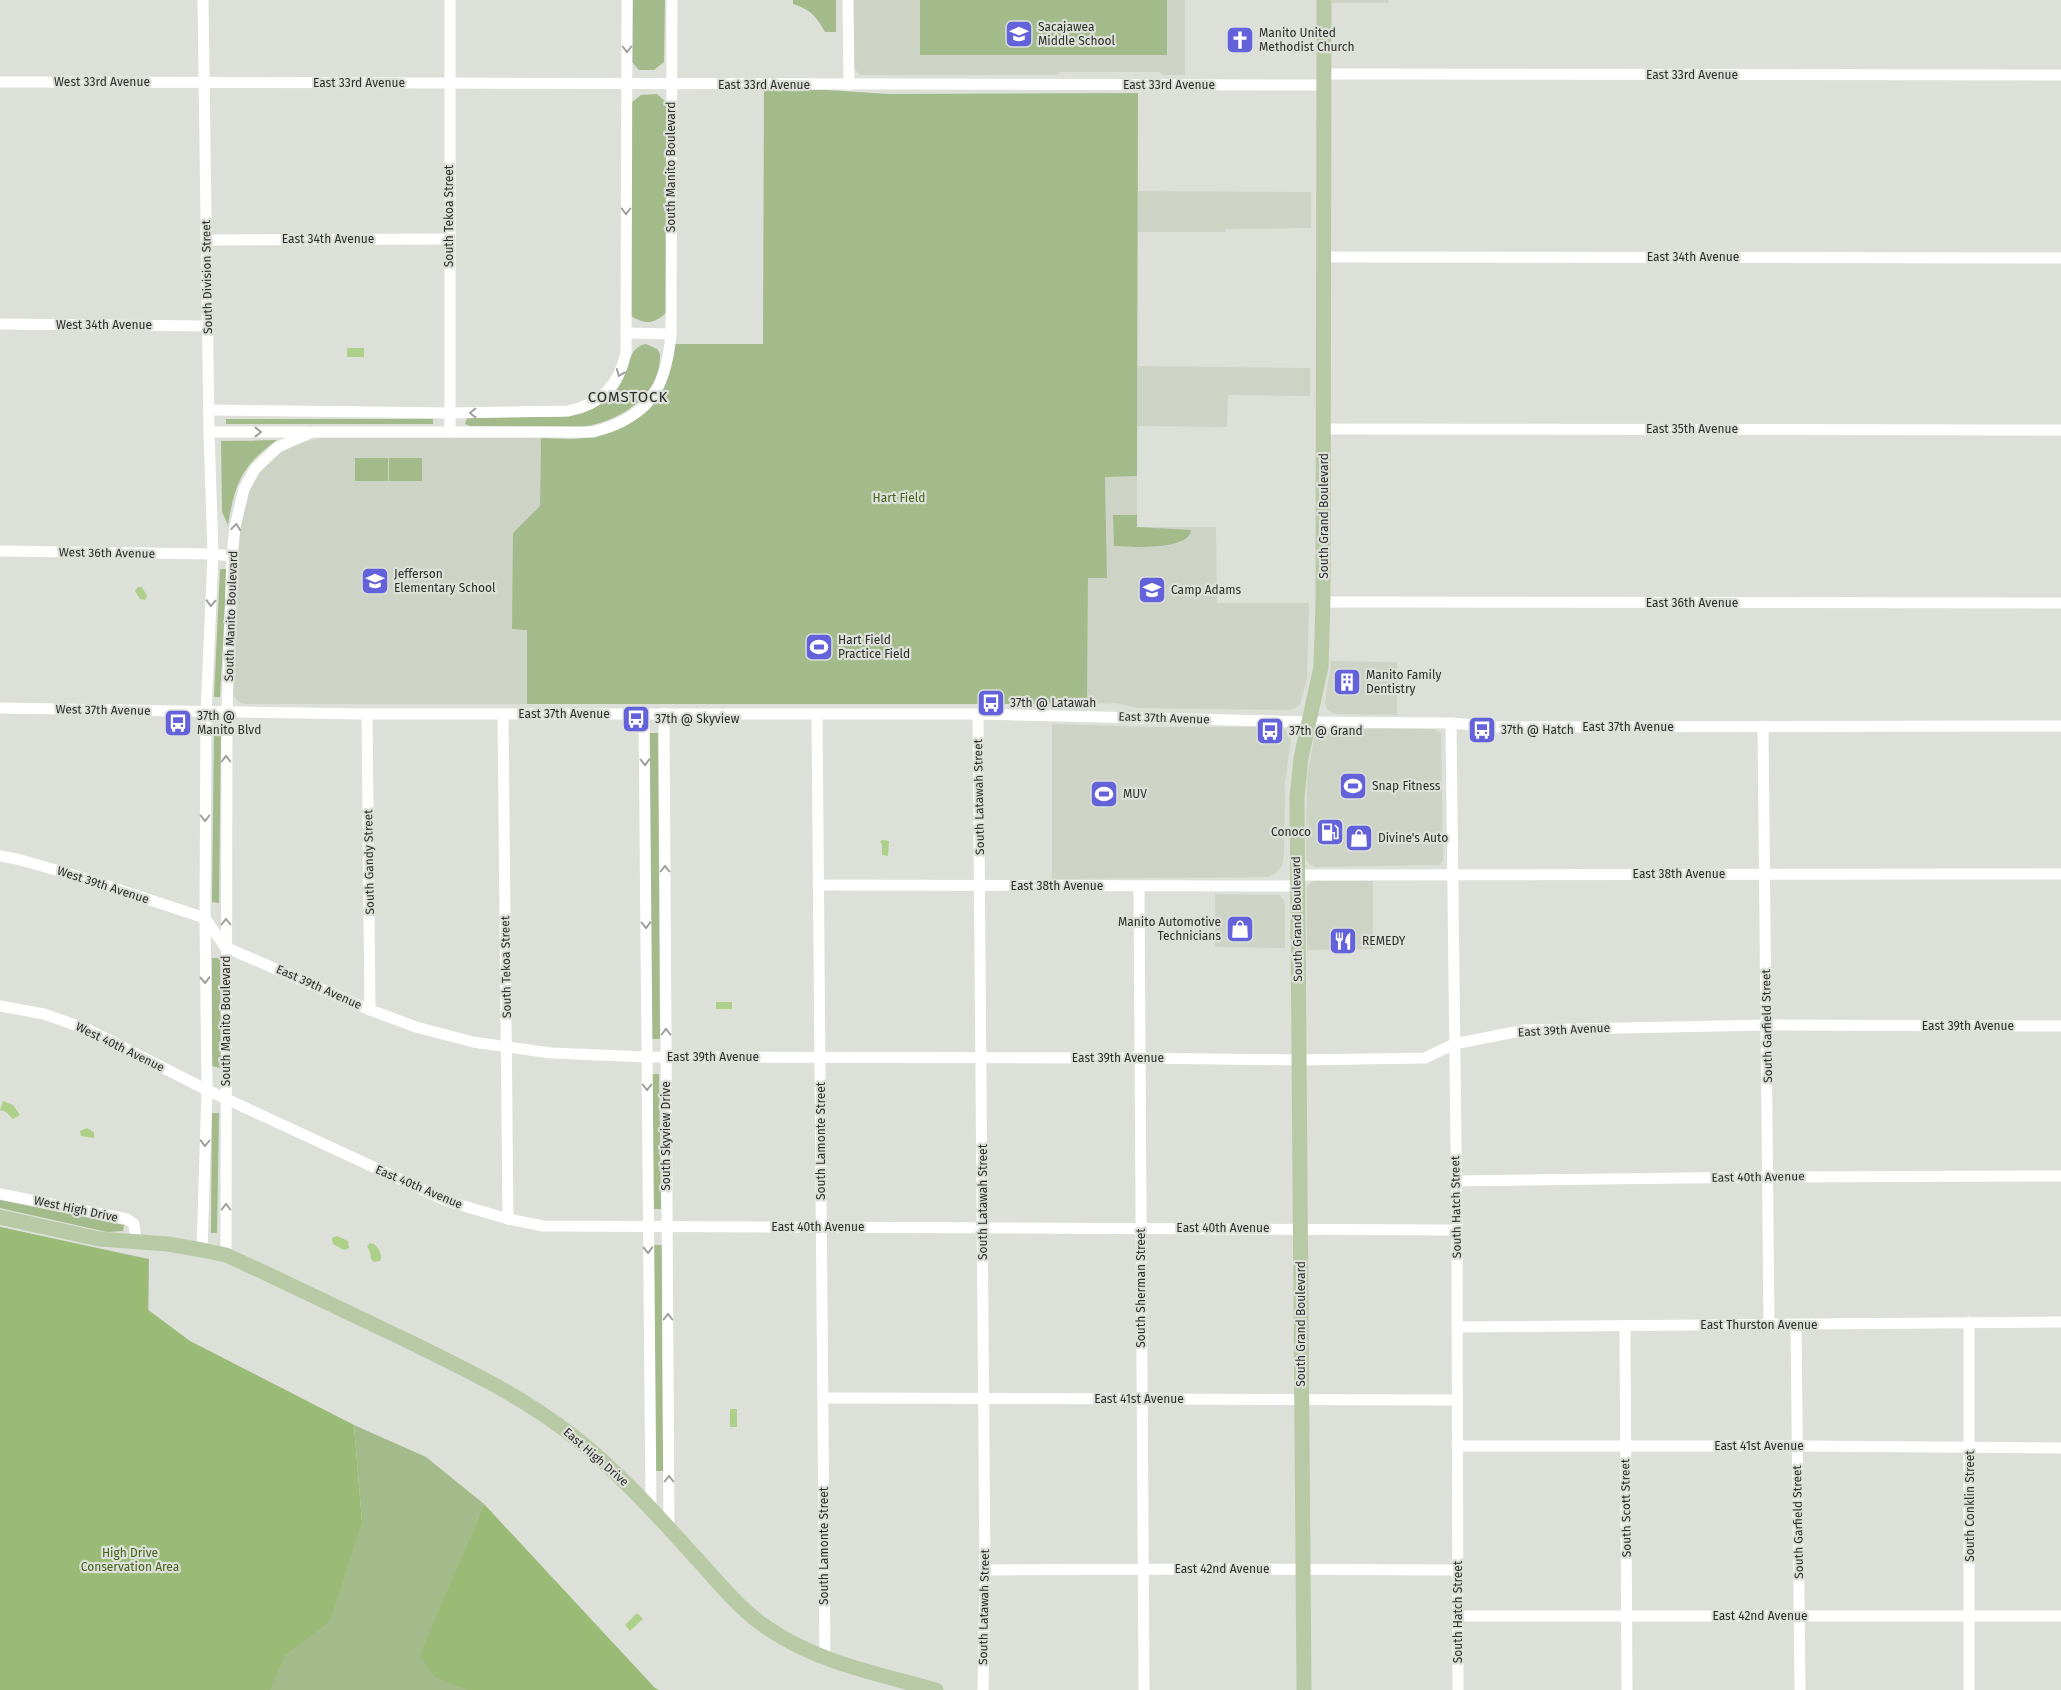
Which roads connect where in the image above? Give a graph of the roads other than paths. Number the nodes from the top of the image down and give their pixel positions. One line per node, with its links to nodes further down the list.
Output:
1 (203, 0): 10 (street, South Division Street)
2 (450, 0): 11 (street, South Tekoa Street)
3 (627, 0): 12 (street, one-way to 12)
4 (672, 0): 13 (street, South Manito Boulevard)
5 (848, 0): 14 (street)
6 (1324, 0): 8 (main road, South Grand Boulevard)
7 (2061, 75): 8 (street, East 33rd Avenue)
8 (1324, 80): 14 (street, East 33rd Avenue); 17 (main road, South Grand Boulevard)
9 (0, 82): 10 (street, West 33rd Avenue)
10 (205, 83): 11 (street, East 33rd Avenue); 16 (street, South Division Street)
11 (449, 83): 12 (street, East 33rd Avenue); 15 (street, South Tekoa Street)
12 (626, 83): 13 (street, East 33rd Avenue); 21 (street, one-way to 21)
13 (672, 85): 14 (street, East 33rd Avenue); 22 (street, South Manito Boulevard)
14 (849, 85)
15 (449, 238): 16 (street, East 34th Avenue); 24 (street, South Tekoa Street)
16 (207, 240): 20 (street, South Division Street)
17 (1324, 256): 18 (street, East 34th Avenue); 25 (main road, South Grand Boulevard)
18 (2061, 258)
19 (0, 324): 20 (street, West 34th Avenue)
20 (208, 326): 23 (street, South Division Street)
21 (626, 333): 22 (street); 24 (street, one-way to 24)
22 (671, 334): 29 (street, South Manito Boulevard)
23 (209, 410): 24 (street); 27 (street, South Division Street)
24 (450, 413): 29 (street, South Tekoa Street)
25 (1324, 430): 26 (street, East 35th Avenue); 33 (main road, South Grand Boulevard)
26 (2061, 430)
27 (210, 432): 28 (street, one-way to 28); 31 (street, South Division Street)
28 (312, 432): 29 (street, South Manito Boulevard); 32 (street, South Manito Boulevard, one-way to 28)
29 (450, 432)
30 (0, 551): 31 (street, West 36th Avenue)
31 (213, 554): 32 (street); 36 (street, South Manito Boulevard, one-way to 36)
32 (232, 556): 37 (street, South Manito Boulevard)
33 (1323, 602): 34 (street, East 36th Avenue); 44 (main road, South Grand Boulevard)
34 (2061, 603)
35 (0, 708): 36 (street, West 37th Avenue)
36 (206, 713): 37 (street, East 37th Avenue); 56 (street, South Manito Boulevard, one-way to 56)
37 (227, 713): 38 (street, East 37th Avenue); 57 (street, South Manito Boulevard, one-way to 37)
38 (367, 714): 39 (street, East 37th Avenue); 59 (street, South Gandy Street)
39 (503, 714): 40 (street, East 37th Avenue); 63 (street, South Tekoa Street)
40 (644, 714): 41 (street, East 37th Avenue); 64 (street, South Skyview Drive, one-way to 64)
41 (664, 714): 42 (street, East 37th Avenue); 65 (street, South Skyview Drive, one-way to 41)
42 (817, 714): 43 (street, East 37th Avenue); 53 (street, South Lamonte Street)
43 (978, 714): 44 (street, East 37th Avenue); 54 (street, South Latawah Street)
44 (1310, 722): 45 (street, East 37th Avenue); 52 (main road, South Grand Boulevard)
45 (1451, 723): 46 (street, East 37th Avenue); 49 (street, South Hatch Street)
46 (1763, 726): 47 (street, East 37th Avenue); 50 (street, South Garfield Street)
47 (2061, 726)
48 (0, 856): 56 (street, West 39th Avenue)
49 (1452, 874): 50 (street, East 38th Avenue); 52 (street, East 38th Avenue); 62 (street, South Hatch Street)
50 (1764, 874): 51 (street, East 38th Avenue); 60 (street, South Garfield Street)
51 (2061, 874)
52 (1296, 880): 55 (street, East 38th Avenue); 69 (main road, South Grand Boulevard)
53 (818, 885): 54 (street, East 38th Avenue); 66 (street, South Lamonte Street)
54 (980, 886): 55 (street, East 38th Avenue); 67 (street, South Latawah Street)
55 (1139, 886): 68 (street, South Sherman Street)
56 (205, 918): 57 (street); 70 (street, South Manito Boulevard, one-way to 70)
57 (225, 947): 59 (street, East 39th Avenue); 71 (street, South Manito Boulevard)
58 (0, 1006): 70 (street, West 40th Avenue)
59 (370, 1010): 63 (street, East 39th Avenue)
60 (1767, 1025): 61 (street, East 39th Avenue); 62 (street, East 39th Avenue); 73 (street, South Garfield Street)
61 (2061, 1026)
62 (1454, 1044): 69 (street, East 39th Avenue); 74 (street, South Hatch Street)
63 (507, 1048): 64 (street, East 39th Avenue); 77 (street, South Tekoa Street)
64 (647, 1057): 65 (street, East 39th Avenue); 79 (street, South Skyview Drive, one-way to 79)
65 (666, 1057): 66 (street, East 39th Avenue); 80 (street, South Skyview Drive)
66 (820, 1057): 67 (street, East 39th Avenue); 78 (street, South Lamonte Street)
67 (982, 1057): 68 (street, East 39th Avenue); 81 (street, South Latawah Street)
68 (1141, 1058): 69 (street, East 39th Avenue); 82 (street, South Sherman Street)
69 (1300, 1060): 83 (main road, South Grand Boulevard)
70 (207, 1090): 71 (street, East 40th Avenue); 86 (street, South Manito Boulevard, one-way to 86)
71 (226, 1098): 77 (street, East 40th Avenue); 87 (street, South Manito Boulevard, one-way to 71)
72 (2061, 1176): 73 (street, East 40th Avenue)
73 (1768, 1177): 74 (street, East 40th Avenue); 90 (street, South Garfield Street)
74 (1455, 1181): 84 (street, South Hatch Street)
75 (0, 1194): 85 (street, West High Drive)
76 (0, 1217): 85 (main road, West High Drive)
77 (508, 1220): 79 (street, East 40th Avenue)
78 (821, 1227): 80 (street, East 40th Avenue); 81 (street, East 40th Avenue); 94 (street, South Lamonte Street)
79 (648, 1228): 80 (street, East 40th Avenue); 104 (street, South Skyview Drive, one-way to 104)
80 (667, 1228): 105 (street, South Skyview Drive, one-way to 80)
81 (983, 1228): 82 (street, East 40th Avenue); 95 (street, South Latawah Street)
82 (1141, 1228): 83 (street, East 40th Avenue); 96 (street, South Sherman Street)
83 (1300, 1229): 84 (street, East 40th Avenue); 97 (main road, South Grand Boulevard)
84 (1456, 1230): 93 (street, South Hatch Street)
85 (136, 1242): 86 (main road, West High Drive)
86 (202, 1250): 87 (main road, West High Drive)
87 (226, 1256): 104 (main road, East High Drive)
88 (1969, 1322): 89 (street, East Thurston Avenue); 91 (street, East Thurston Avenue); 102 (street, South Conklin Street)
89 (2061, 1322)
90 (1769, 1325): 91 (street, East Thurston Avenue); 92 (street, East Thurston Avenue)
91 (1796, 1325): 101 (street, South Garfield Street)
92 (1625, 1326): 93 (street, East Thurston Avenue); 100 (street, South Scott Street)
93 (1457, 1327): 98 (street, South Hatch Street)
94 (823, 1398): 95 (street, East 41st Avenue); 115 (street, South Lamonte Street)
95 (984, 1398): 96 (street, East 41st Avenue); 107 (street, South Latawah Street)
96 (1142, 1399): 97 (street, East 41st Avenue); 108 (street, South Sherman Street)
97 (1302, 1399): 98 (street, East 41st Avenue); 106 (main road, South Grand Boulevard)
98 (1456, 1400): 99 (street, South Hatch Street)
99 (1457, 1446): 100 (street, East 41st Avenue); 109 (street, South Hatch Street)
100 (1626, 1446): 101 (street, East 41st Avenue); 111 (street, South Scott Street)
101 (1798, 1446): 102 (street, East 41st Avenue); 112 (street, South Garfield Street)
102 (1970, 1447): 103 (street, East 41st Avenue); 113 (street, South Conklin Street)
103 (2061, 1448)
104 (650, 1507): 105 (main road, East High Drive)
105 (669, 1528): 115 (main road, East High Drive)
106 (1303, 1569): 108 (street, East 42nd Avenue); 109 (street, East 42nd Avenue); 119 (main road, South Grand Boulevard)
107 (985, 1570): 108 (street, East 42nd Avenue); 117 (street, South Latawah Street)
108 (1144, 1570): 118 (street, South Sherman Street)
109 (1458, 1570): 110 (street, South Hatch Street)
110 (1458, 1616): 111 (street, East 42nd Avenue); 120 (street, South Hatch Street)
111 (1627, 1616): 112 (street, East 42nd Avenue); 121 (street, South Scott Street)
112 (1799, 1616): 113 (street, East 42nd Avenue); 122 (street, South Garfield Street)
113 (1970, 1616): 114 (street, East 42nd Avenue); 123 (street, South Conklin Street)
114 (2061, 1616)
115 (825, 1659): 116 (main road, East High Drive)
116 (936, 1690)
117 (983, 1690)
118 (1144, 1690)
119 (1304, 1690)
120 (1458, 1690)
121 (1627, 1690)
122 (1800, 1690)
123 (1970, 1690)

